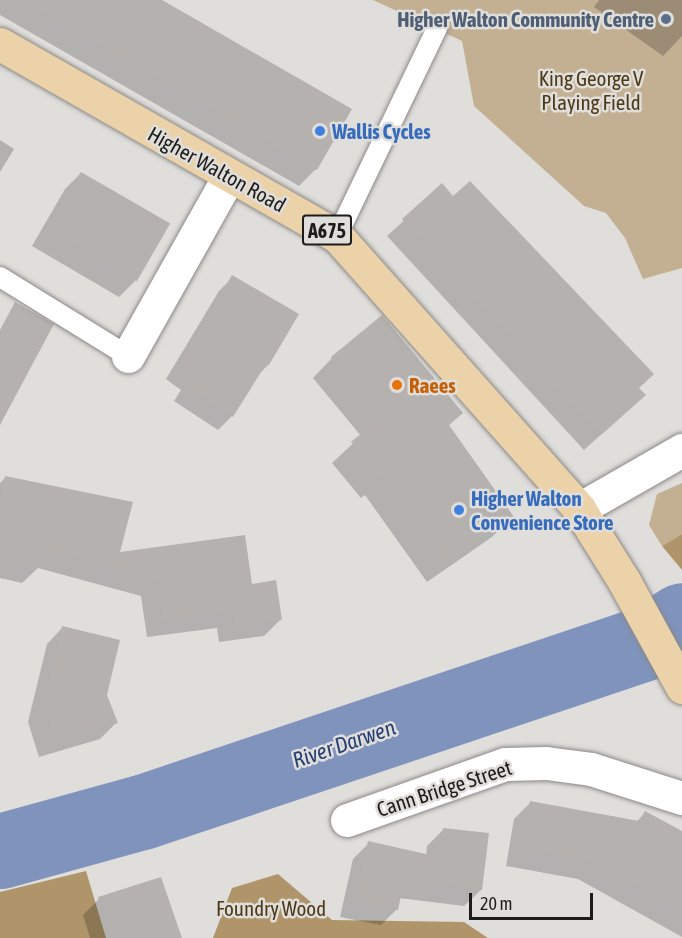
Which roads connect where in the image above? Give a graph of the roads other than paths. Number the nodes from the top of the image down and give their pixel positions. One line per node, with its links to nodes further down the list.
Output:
1 (437, 28): 4 (lane)
2 (0, 44): 3 (main road, Higher Walton Road / A675)
3 (229, 176): 4 (main road, Higher Walton Road / A675); 6 (street)
4 (338, 236): 8 (main road, Higher Walton Road / A675)
5 (0, 278): 6 (lane)
6 (128, 356)
7 (682, 450): 8 (street)
8 (579, 509): 9 (main road, A675)
9 (682, 687)
10 (682, 798): 11 (street, Cann Bridge Street)
11 (347, 820)

